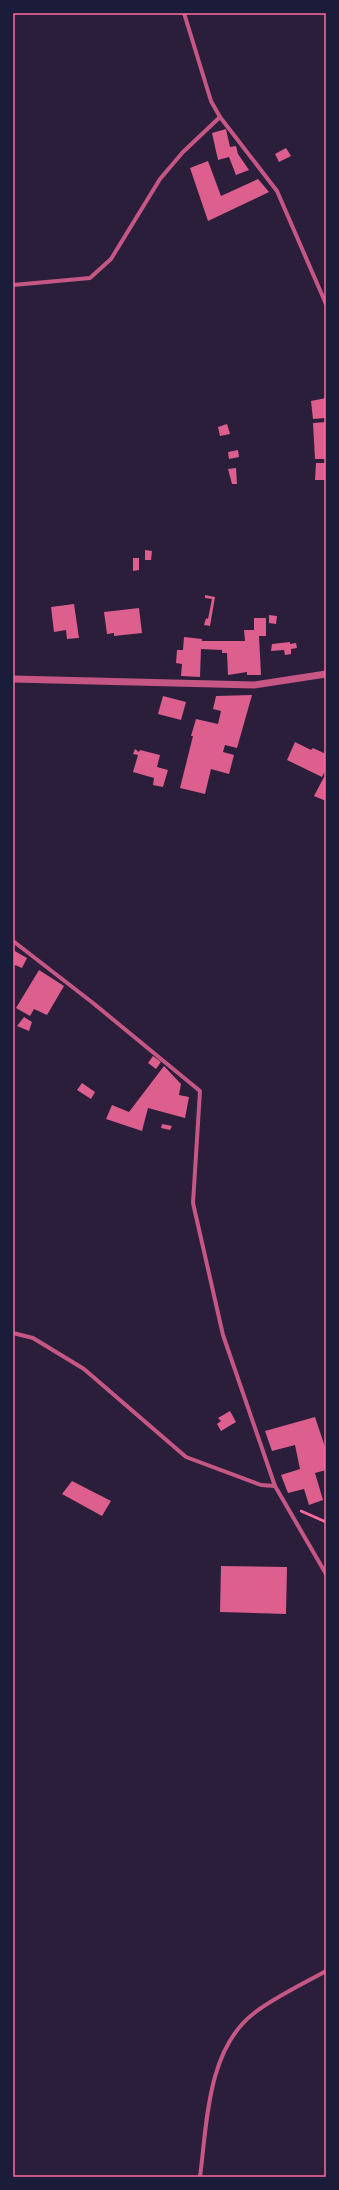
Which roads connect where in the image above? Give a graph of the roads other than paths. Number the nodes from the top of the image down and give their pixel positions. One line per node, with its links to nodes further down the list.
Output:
1 (184, 13): 2 (street)
2 (220, 116): 3 (street); 4 (street)
3 (13, 285)
4 (326, 304)
5 (326, 674): 6 (street)
6 (13, 679)
7 (13, 942): 9 (street)
8 (13, 1333): 9 (street)
9 (275, 1486): 10 (street)
10 (326, 1574)
11 (326, 1971): 12 (street)
12 (200, 2177)

